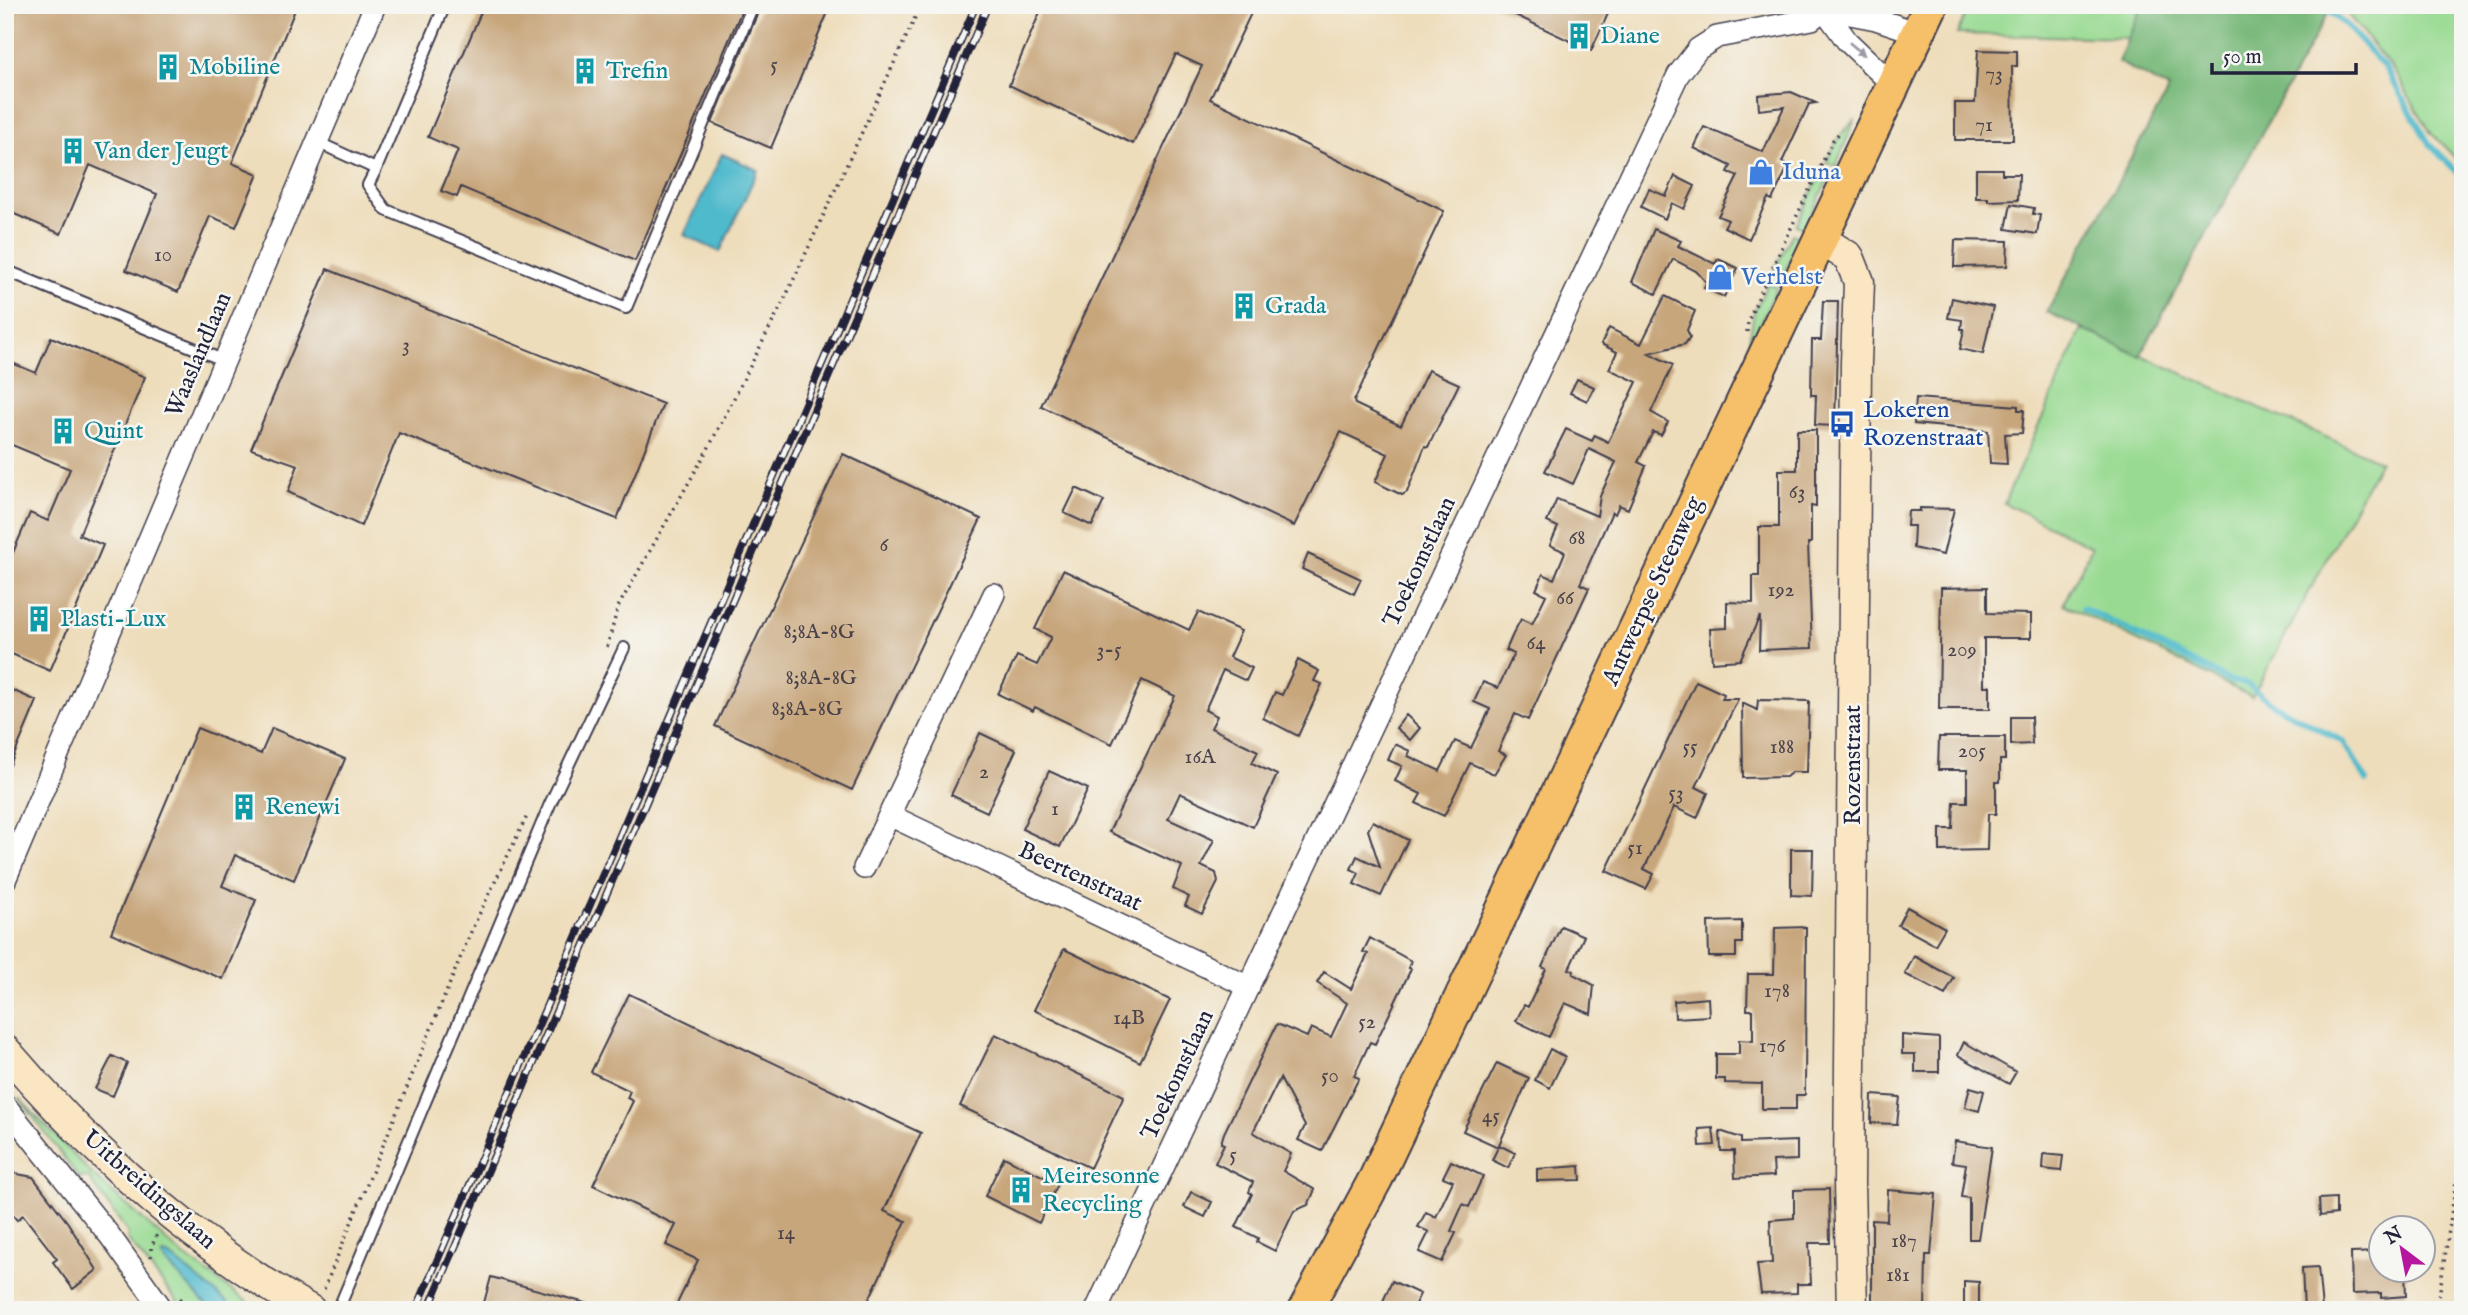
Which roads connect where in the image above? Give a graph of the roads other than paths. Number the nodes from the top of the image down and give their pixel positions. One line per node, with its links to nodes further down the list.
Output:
1 (375, 5): 7 (street, Waaslandlaan)
2 (445, 5): 8 (lane)
3 (753, 5): 8 (lane)
4 (1824, 7): 5 (street); 6 (street, one-way to 6); 17 (street, Toekomstlaan)
5 (1924, 19): 6 (main road, Antwerpse Steenweg)
6 (1893, 85): 9 (main road, Antwerpse Steenweg)
7 (317, 142): 8 (lane); 11 (street, Waaslandlaan)
8 (376, 169)
9 (1820, 239): 20 (main road, Antwerpse Steenweg); 27 (street, Rozenstraat)
10 (5, 270): 11 (lane)
11 (225, 361): 16 (street, Waaslandlaan)
12 (994, 594): 14 (street)
13 (624, 648): 23 (lane)
14 (889, 815): 15 (street); 17 (street, Beertenstraat)
15 (864, 868)
16 (5, 880)
17 (1249, 986): 24 (street, Toekomstlaan)
18 (5, 1050): 22 (street, Uitbreidingslaan)
19 (5, 1105): 21 (street)
20 (1376, 1178): 25 (main road, Antwerpse Steenweg); 26 (main road, Antwerpse Steenweg)
21 (163, 1310)
22 (310, 1310)
23 (338, 1310)
24 (1096, 1310)
25 (1305, 1310)
26 (1325, 1310)
27 (1852, 1310)

